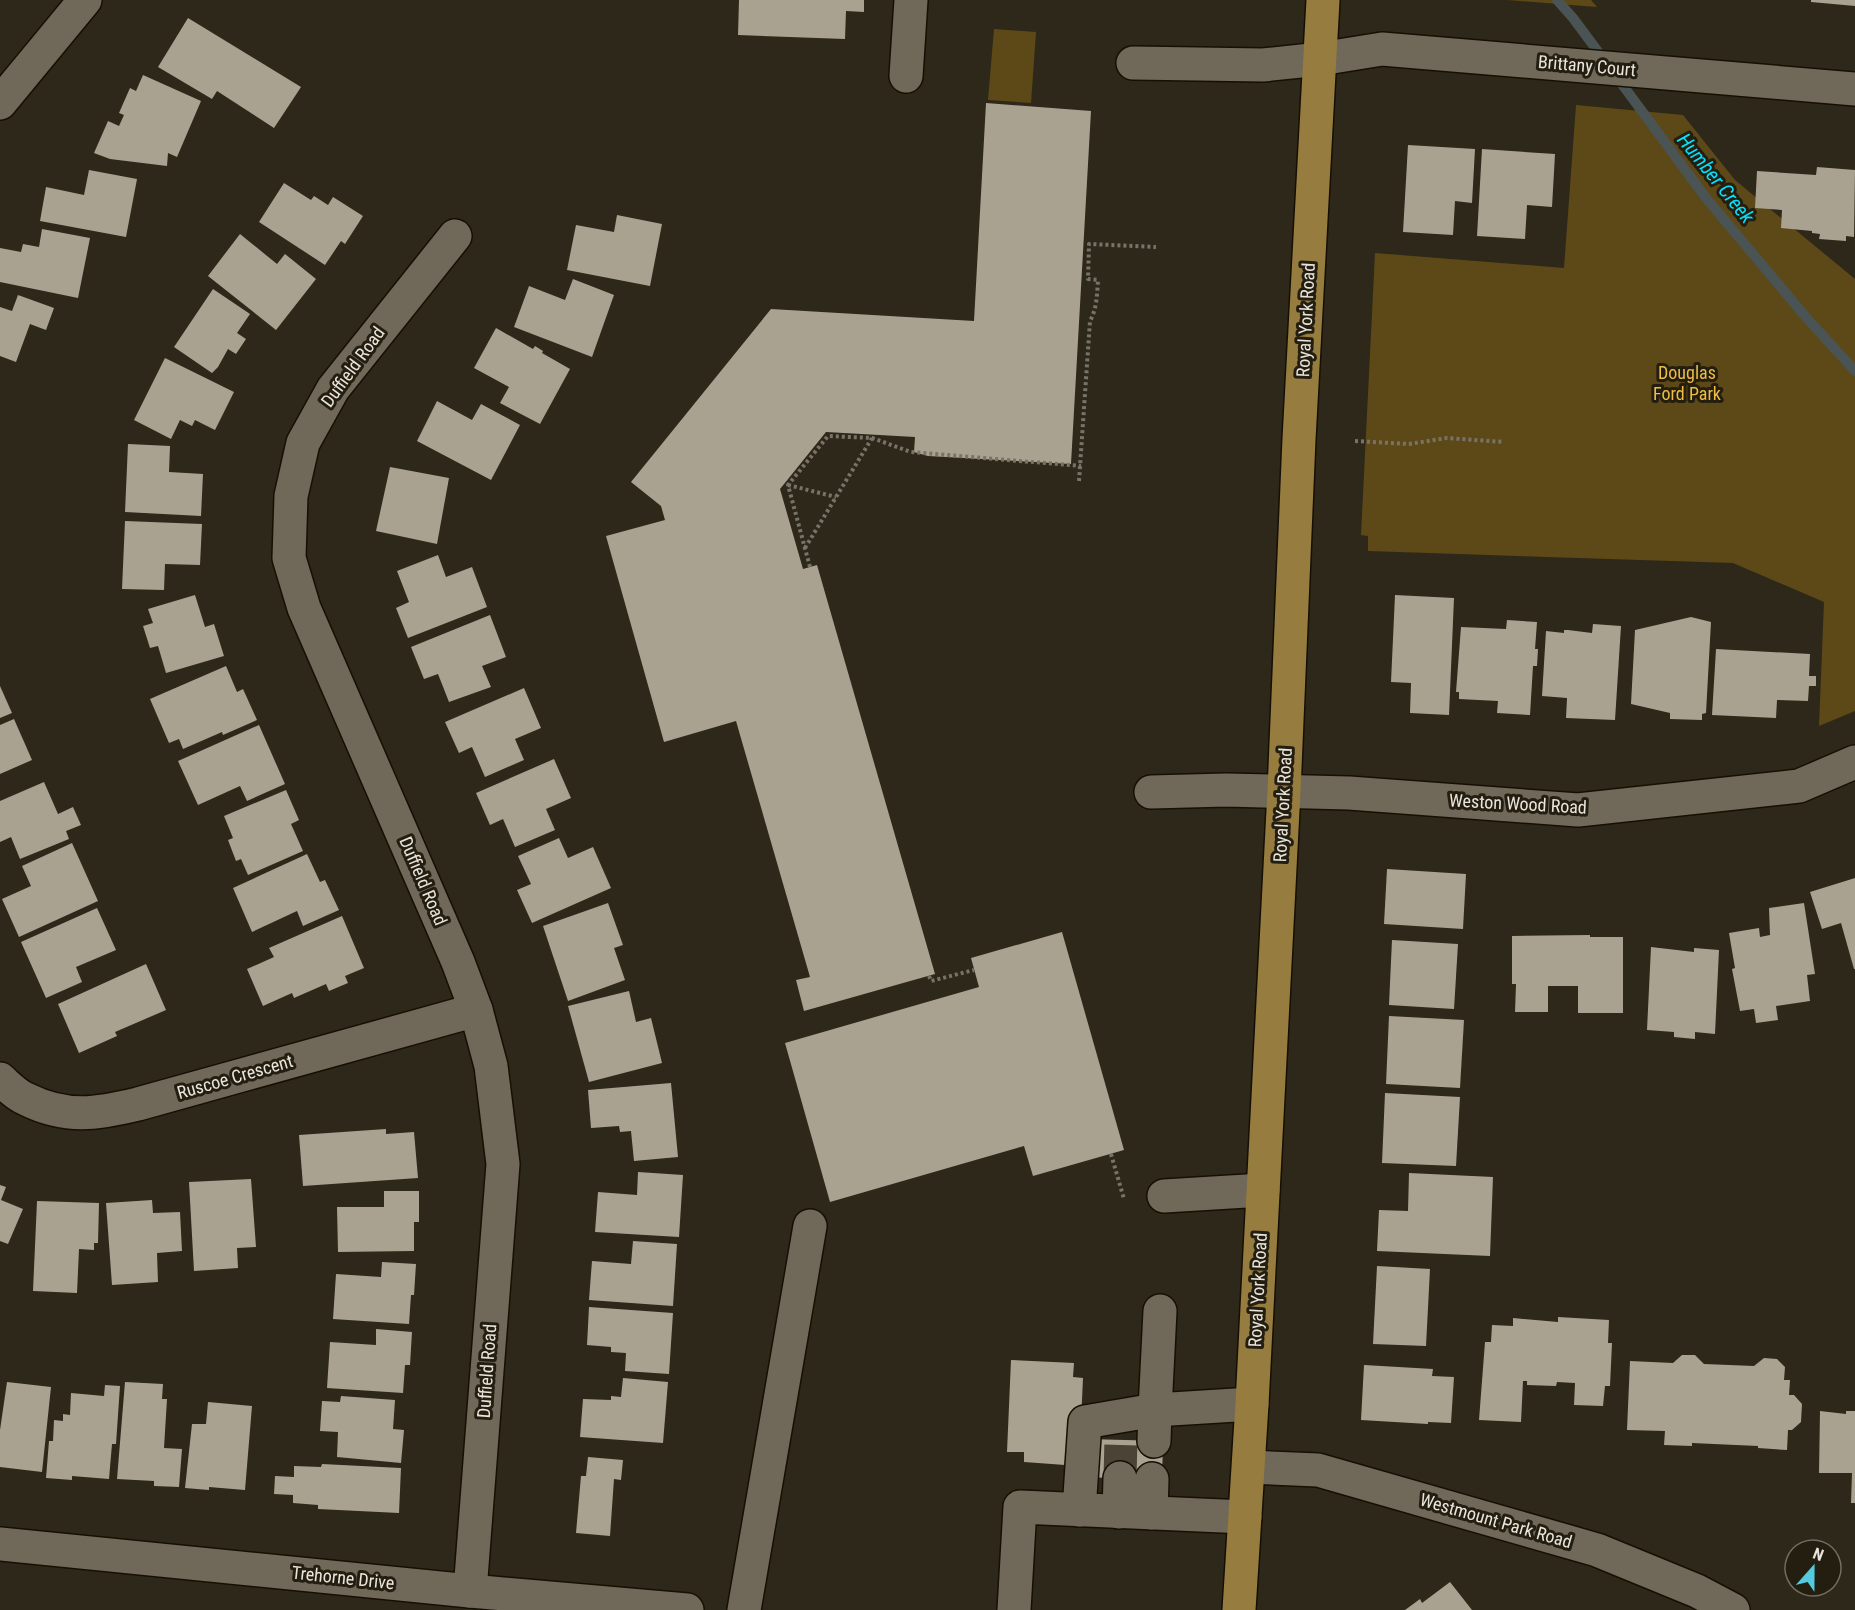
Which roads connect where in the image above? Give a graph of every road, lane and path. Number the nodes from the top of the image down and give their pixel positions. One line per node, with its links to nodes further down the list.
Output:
1 (85, 0): 8 (street)
2 (911, 0): 6 (street)
3 (1323, 0): 4 (main road, Royal York Road)
4 (1320, 59): 5 (street, Brittany Court); 7 (street, Brittany Court); 21 (main road, Royal York Road)
5 (1133, 63)
6 (906, 76)
7 (1855, 89)
8 (0, 103)
9 (455, 236): 25 (street, Duffield Road)
10 (1156, 247): 14 (path)
11 (872, 438): 14 (path); 16 (path); 17 (path)
12 (1356, 441): 13 (path)
13 (1504, 442)
14 (1080, 466): 15 (path)
15 (1079, 481)
16 (788, 485): 17 (path); 18 (path)
17 (836, 497): 18 (path)
18 (805, 548): 19 (path)
19 (810, 567)
20 (1855, 762): 21 (street, Weston Wood Road)
21 (1284, 791): 22 (street, Weston Wood Road); 28 (main road, Royal York Road)
22 (1151, 792)
23 (974, 970): 24 (path)
24 (929, 976)
25 (476, 1010): 26 (street, Ruscoe Crescent); 43 (street, Duffield Road)
26 (0, 1079)
27 (1111, 1154): 30 (path)
28 (1263, 1190): 29 (street); 33 (main road, Royal York Road)
29 (1164, 1196)
30 (1124, 1199)
31 (810, 1226): 45 (street)
32 (1160, 1311): 34 (street)
33 (1252, 1404): 34 (street); 35 (main road, Royal York Road)
34 (1155, 1425): 38 (street)
35 (1249, 1467): 41 (main road, Royal York Road); 48 (street, Westmount Park Road)
36 (1120, 1478): 39 (street)
37 (1152, 1479): 40 (street)
38 (1079, 1510): 39 (street); 46 (street)
39 (1119, 1512): 40 (street)
40 (1151, 1513): 41 (street)
41 (1245, 1517): 47 (main road, Royal York Road)
42 (0, 1544): 43 (street, Trehorne Drive)
43 (470, 1591): 44 (street, Trehorne Drive)
44 (687, 1610)
45 (744, 1610)
46 (1014, 1610)
47 (1239, 1610)
48 (1733, 1610)

